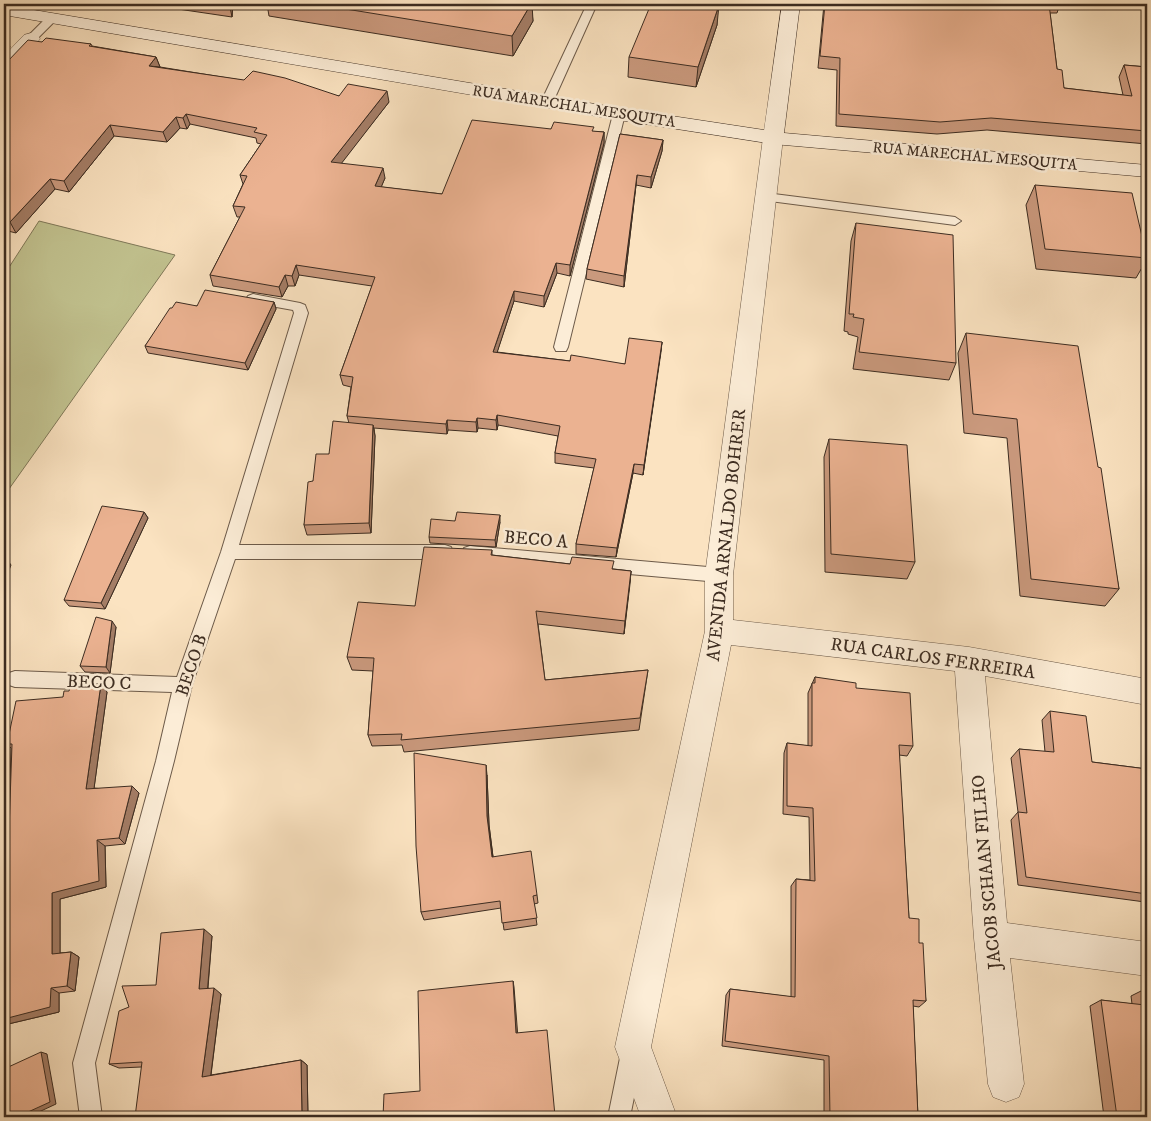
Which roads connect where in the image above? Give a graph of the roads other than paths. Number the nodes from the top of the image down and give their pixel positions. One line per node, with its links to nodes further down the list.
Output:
1 (592, 4): 7 (lane)
2 (791, 4): 9 (street, AVENIDA ARNALDO BOHRER)
3 (4, 10): 4 (street, RUA MARECHAL MESQUITA)
4 (51, 19): 5 (lane); 7 (street, RUA MARECHAL MESQUITA)
5 (31, 38): 6 (street)
6 (4, 67)
7 (547, 102): 8 (street, RUA MARECHAL MESQUITA)
8 (619, 114): 9 (street, RUA MARECHAL MESQUITA); 14 (lane)
9 (773, 138): 10 (street, RUA MARECHAL MESQUITA); 11 (street, AVENIDA ARNALDO BOHRER)
10 (1147, 171)
11 (766, 197): 12 (lane); 16 (street, AVENIDA ARNALDO BOHRER)
12 (955, 221)
13 (238, 297): 15 (lane, BECO B)
14 (561, 347)
15 (229, 552): 16 (lane, BECO A); 20 (lane, BECO B)
16 (719, 575): 17 (street, AVENIDA ARNALDO BOHRER)
17 (719, 631): 18 (street, RUA CARLOS FERREIRA); 24 (street, AVENIDA ARNALDO BOHRER)
18 (969, 660): 21 (street, RUA CARLOS FERREIRA); 22 (street, JACOB SCHAAN FILHO)
19 (15, 679): 20 (lane, BECO C)
20 (183, 685): 26 (lane, BECO B)
21 (1147, 692)
22 (991, 938): 23 (street); 25 (street, JACOB SCHAAN FILHO)
23 (1147, 959)
24 (633, 1047): 27 (lane); 28 (street)
25 (1006, 1084)
26 (91, 1117)
27 (619, 1117)
28 (659, 1117)

